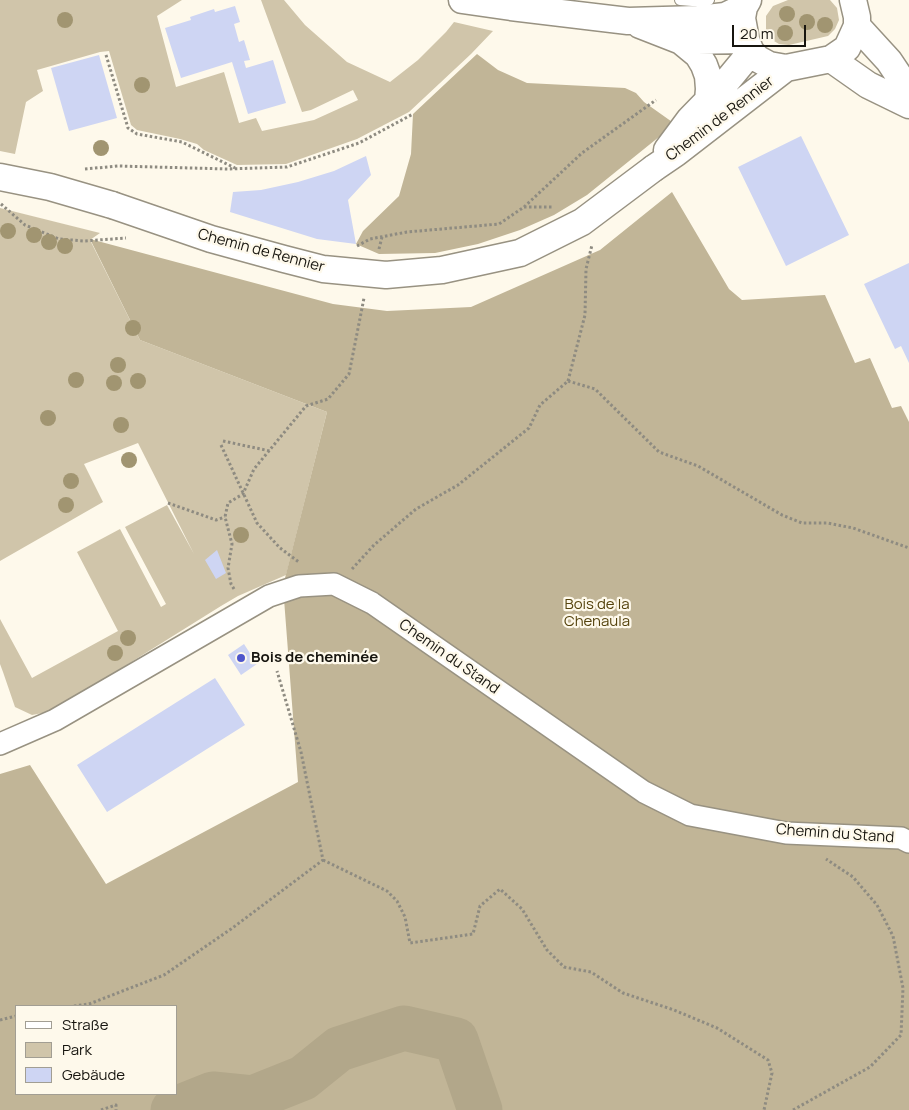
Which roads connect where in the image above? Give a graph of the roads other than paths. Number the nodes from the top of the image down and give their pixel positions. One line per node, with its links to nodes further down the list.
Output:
1 (462, 0): 6 (street)
2 (680, 0): 3 (lane)
3 (709, 0)
4 (853, 0): 8 (street)
5 (746, 3): 7 (street); 10 (street)
6 (563, 7): 7 (street)
7 (628, 21): 9 (street)
8 (857, 26): 11 (street); 13 (street)
9 (681, 41): 10 (street); 14 (street)
10 (748, 46): 12 (street); 14 (street, Chemin de Rennier)
11 (831, 59): 12 (street); 15 (street)
12 (786, 68): 16 (street, Chemin de Rennier)
13 (909, 91)
14 (708, 101): 16 (street, Chemin de Rennier)
15 (909, 105)
16 (654, 168): 17 (street, Chemin de Rennier, bridge)
17 (0, 177)
18 (0, 744): 19 (street, Chemin du Stand)
19 (909, 842)

